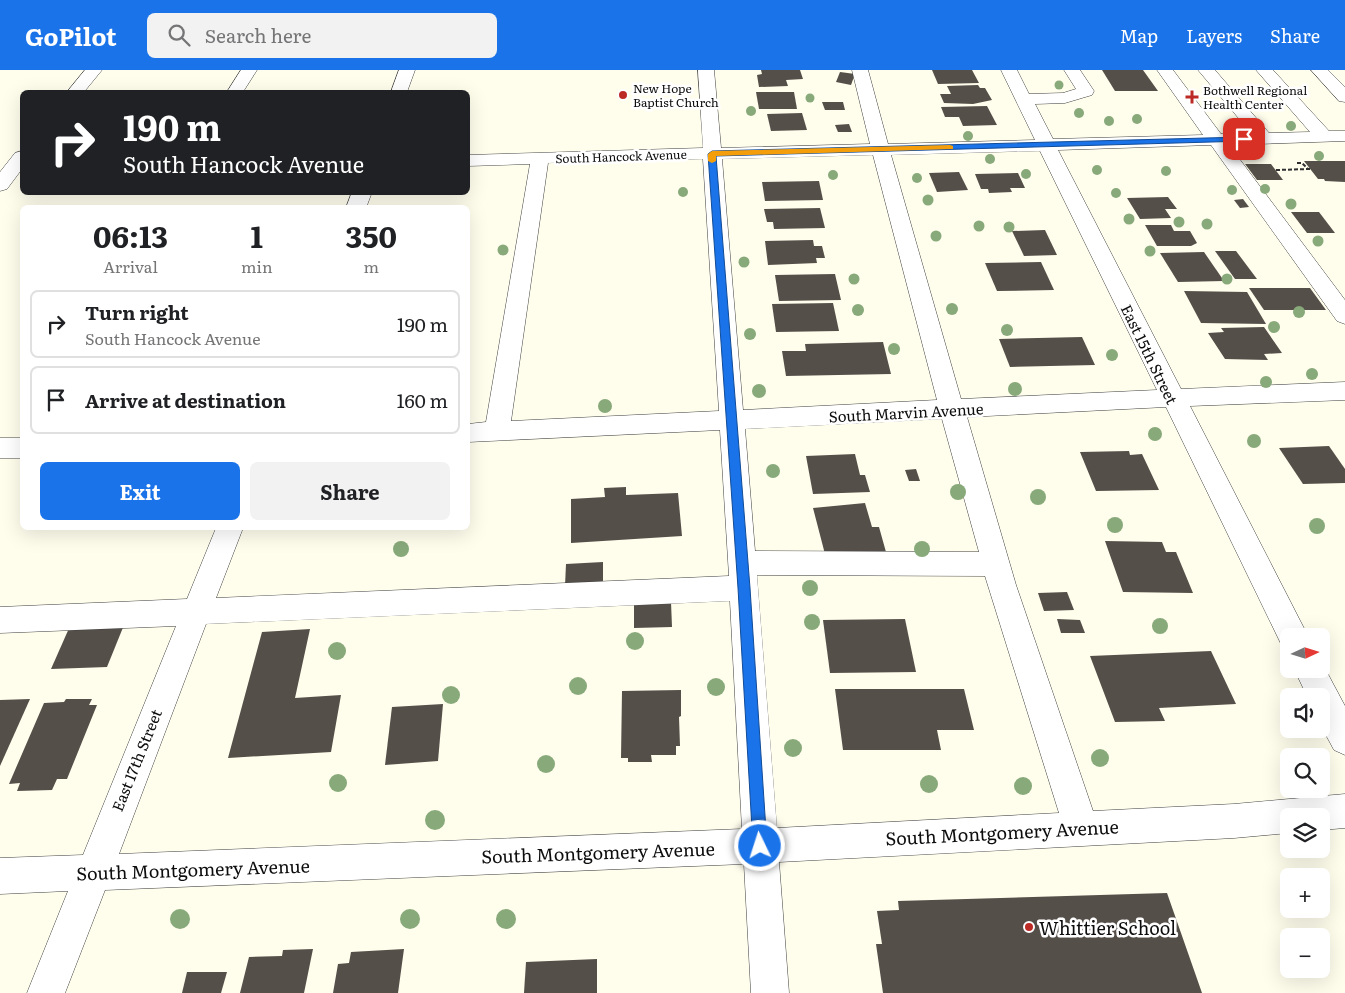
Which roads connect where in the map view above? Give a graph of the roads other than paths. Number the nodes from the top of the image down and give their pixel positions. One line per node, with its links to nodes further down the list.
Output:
1 (94, 70): 12 (street)
2 (249, 70): 13 (street)
3 (407, 70): 14 (street)
4 (706, 70): 23 (street)
5 (860, 70): 22 (street)
6 (1009, 70): 16 (street, East 15th Street)
7 (1072, 70): 16 (street)
8 (1165, 70): 20 (street)
9 (1206, 70): 19 (street)
10 (1264, 70): 17 (street)
11 (1319, 70): 15 (street)
12 (77, 90)
13 (237, 90)
14 (400, 90)
15 (1345, 97)
16 (1024, 100): 21 (street, East 15th Street)
17 (1324, 136): 18 (street, South Hancock Avenue); 19 (street, South Hancock Avenue)
18 (1345, 136)
19 (1264, 138): 20 (street, South Hancock Avenue)
20 (1217, 140): 21 (street, South Hancock Avenue); 28 (street)
21 (1047, 146): 22 (street, South Hancock Avenue); 30 (street, East 15th Street)
22 (879, 149): 23 (street, South Hancock Avenue); 31 (street)
23 (712, 154): 24 (street, South Hancock Avenue); 32 (street)
24 (540, 158): 26 (street, South Hancock Avenue); 33 (street)
25 (20, 160): 27 (street)
26 (470, 160)
27 (8, 175)
28 (1345, 316)
29 (1345, 392): 30 (street, South Marvin Avenue)
30 (1172, 398): 31 (street, South Marvin Avenue); 42 (street, East 15th Street)
31 (952, 410): 32 (street, South Marvin Avenue); 38 (street)
32 (730, 421): 33 (street, South Marvin Avenue); 39 (street)
33 (497, 432): 34 (street, South Marvin Avenue)
34 (470, 433)
35 (0, 448): 36 (street)
36 (20, 448)
37 (228, 530): 40 (street, East 17th Street)
38 (996, 564): 39 (street); 46 (street)
39 (743, 575): 40 (street); 47 (street)
40 (195, 611): 41 (street); 48 (street, East 17th Street)
41 (0, 620)
42 (1289, 628)
43 (1314, 678): 44 (street)
44 (1345, 739)
45 (1345, 811): 46 (street, South Montgomery Avenue)
46 (1081, 828): 47 (street, South Montgomery Avenue)
47 (760, 846): 48 (street, South Montgomery Avenue); 51 (street)
48 (92, 873): 49 (street, South Montgomery Avenue); 50 (street, East 17th Street)
49 (0, 876)
50 (46, 993)
51 (770, 993)

